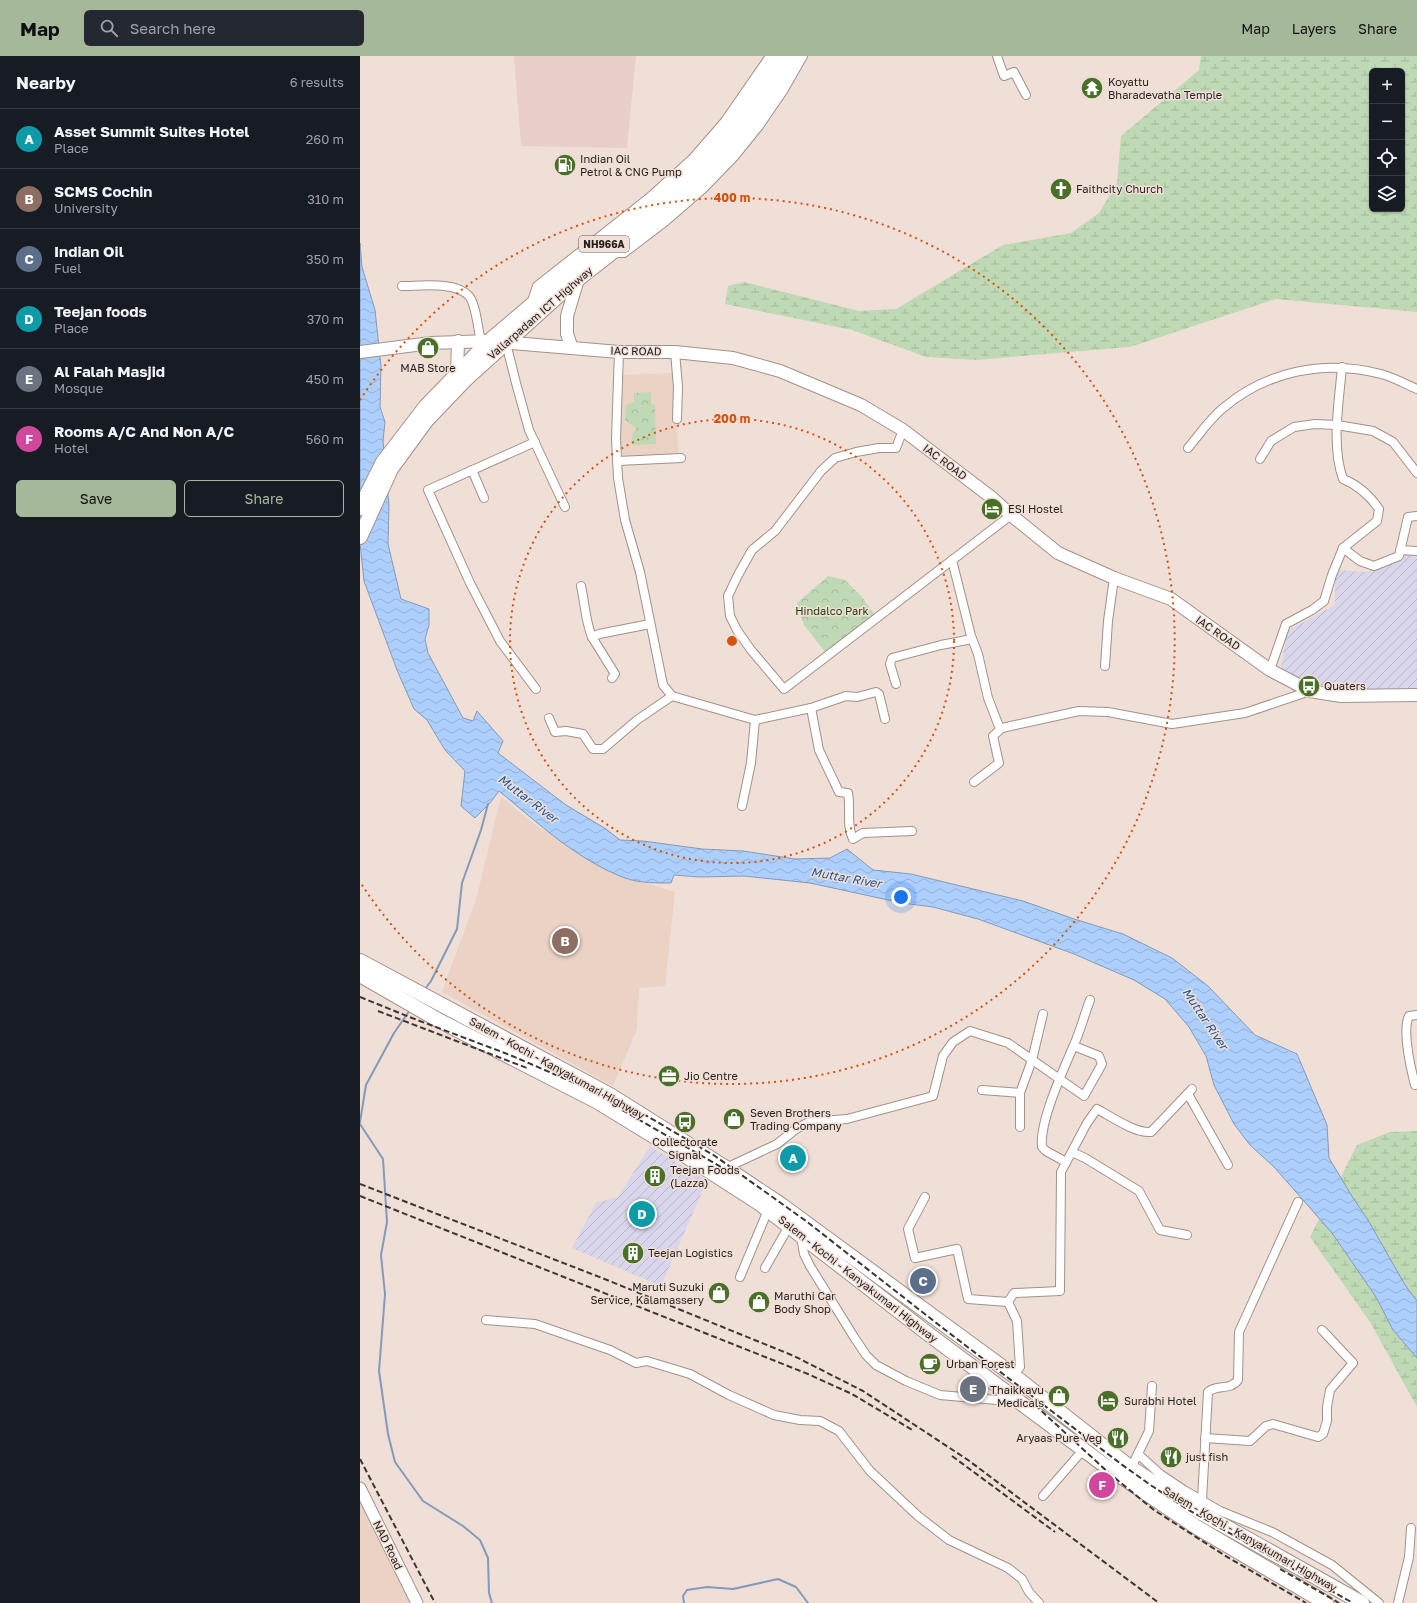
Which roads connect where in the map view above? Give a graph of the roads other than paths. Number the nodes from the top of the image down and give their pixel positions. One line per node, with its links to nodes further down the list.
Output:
1 (770, 56): 10 (street)
2 (779, 56): 10 (highway, Vallarpadam ICT Highway / NH966A)
3 (792, 56): 7 (highway, Vallarpadam ICT Highway / NH966A)
4 (803, 56): 7 (street)
5 (997, 56): 6 (street)
6 (1026, 95)
7 (610, 254): 8 (highway, Vallarpadam ICT Highway / NH966A)
8 (578, 279): 13 (highway, Vallarpadam ICT Highway / NH966A); 14 (main road)
9 (402, 286): 12 (street)
10 (530, 306): 12 (highway, Vallarpadam ICT Highway / NH966A)
11 (458, 341): 12 (main road, IAC ROAD); 15 (main road, IAC ROAD); 19 (main road)
12 (485, 341): 13 (main road, IAC ROAD); 19 (highway, Vallarpadam ICT Highway / NH966A)
13 (506, 343): 14 (main road, IAC ROAD); 22 (highway, Vallarpadam ICT Highway / NH966A); 25 (street)
14 (572, 348): 16 (main road, IAC ROAD)
15 (360, 352)
16 (619, 352): 17 (main road, IAC ROAD); 29 (street)
17 (675, 352): 21 (street); 24 (main road, IAC ROAD)
18 (1342, 367): 20 (street); 23 (street); 26 (street)
19 (457, 374): 22 (highway, Vallarpadam ICT Highway / NH966A)
20 (1417, 389)
21 (677, 419)
22 (417, 424): 34 (highway, Vallarpadam ICT Highway / NH966A); 37 (highway, Vallarpadam ICT Highway / NH966A)
23 (1338, 425): 28 (street); 31 (street); 38 (street)
24 (903, 430): 35 (main road, IAC ROAD); 41 (street)
25 (535, 442): 30 (street); 33 (street)
26 (1188, 448)
27 (681, 458): 29 (street)
28 (1260, 459)
29 (618, 461): 44 (street)
30 (472, 470): 32 (street); 51 (street)
31 (1417, 473)
32 (484, 498)
33 (565, 507)
34 (360, 508)
35 (1011, 515): 41 (street); 42 (main road, IAC ROAD)
36 (1417, 516): 39 (street)
37 (360, 537)
38 (1343, 548): 39 (street); 48 (street)
39 (1400, 550): 40 (street)
40 (1417, 551)
41 (952, 560): 46 (street)
42 (1114, 578): 47 (street); 48 (main road, IAC ROAD)
43 (581, 586): 45 (street)
44 (650, 624): 45 (street); 54 (street)
45 (592, 637): 49 (street)
46 (972, 639): 50 (street); 59 (street)
47 (1105, 666)
48 (1270, 670): 52 (main road, IAC ROAD)
49 (612, 678)
50 (896, 684)
51 (536, 689)
52 (1310, 691): 53 (main road, IAC ROAD); 59 (street)
53 (1417, 695)
54 (672, 696): 56 (street); 58 (street)
55 (811, 708): 57 (street); 58 (street); 62 (street)
56 (549, 718)
57 (886, 719)
58 (755, 720): 61 (street)
59 (1000, 729): 60 (street)
60 (974, 782)
61 (742, 806)
62 (912, 831)
63 (360, 961): 66 (highway, Salem - Kochi - Kanyakumari Highway)
64 (360, 975): 65 (highway, Salem - Kochi - Kanyakumari Highway)
65 (366, 982): 66 (highway, Salem - Kochi - Kanyakumari Highway)
66 (397, 989): 80 (highway, Salem - Kochi - Kanyakumari Highway); 83 (highway, Salem - Kochi - Kanyakumari Highway)
67 (1090, 1000): 70 (street)
68 (1043, 1014): 71 (street)
69 (1417, 1015): 73 (street)
70 (1074, 1046): 72 (street); 72 (street)
71 (1032, 1060): 72 (street); 75 (street); 80 (street)
72 (1060, 1078): 78 (street)
73 (1415, 1085)
74 (982, 1090): 75 (street)
75 (1020, 1094): 76 (street)
76 (1020, 1127)
77 (1072, 1152): 78 (street); 79 (street); 85 (street)
78 (1066, 1162): 89 (street)
79 (1228, 1165)
80 (726, 1168): 92 (highway, Salem - Kochi - Kanyakumari Highway)
81 (925, 1197): 89 (street)
82 (1298, 1202): 97 (street)
83 (768, 1210): 84 (highway, Salem - Kochi - Kanyakumari Highway); 88 (street)
84 (789, 1226): 86 (highway, Salem - Kochi - Kanyakumari Highway); 87 (street)
85 (1187, 1235)
86 (802, 1236): 94 (highway, Salem - Kochi - Kanyakumari Highway); 96 (street)
87 (765, 1268)
88 (740, 1277)
89 (1008, 1302): 93 (street)
90 (486, 1320): 106 (street)
91 (1322, 1330): 97 (street)
92 (998, 1365): 93 (highway, Salem - Kochi - Kanyakumari Highway); 94 (highway)
93 (1013, 1376): 100 (highway, Salem - Kochi - Kanyakumari Highway)
94 (987, 1378): 96 (highway, Salem - Kochi - Kanyakumari Highway)
95 (1152, 1386): 99 (street)
96 (1010, 1395): 98 (highway, Salem - Kochi - Kanyakumari Highway)
97 (1205, 1438): 103 (street)
98 (1083, 1450): 102 (street); 107 (highway, Salem - Kochi - Kanyakumari Highway)
99 (1138, 1454): 100 (street); 103 (street)
100 (1131, 1468): 108 (highway, Salem - Kochi - Kanyakumari Highway)
101 (360, 1488): 105 (street, NAD Road)
102 (1042, 1496)
103 (1202, 1500): 109 (street)
104 (1411, 1528): 110 (street)
105 (417, 1603)
106 (1040, 1603)
107 (1326, 1603)
108 (1362, 1603)
109 (1379, 1603)
110 (1398, 1603)

